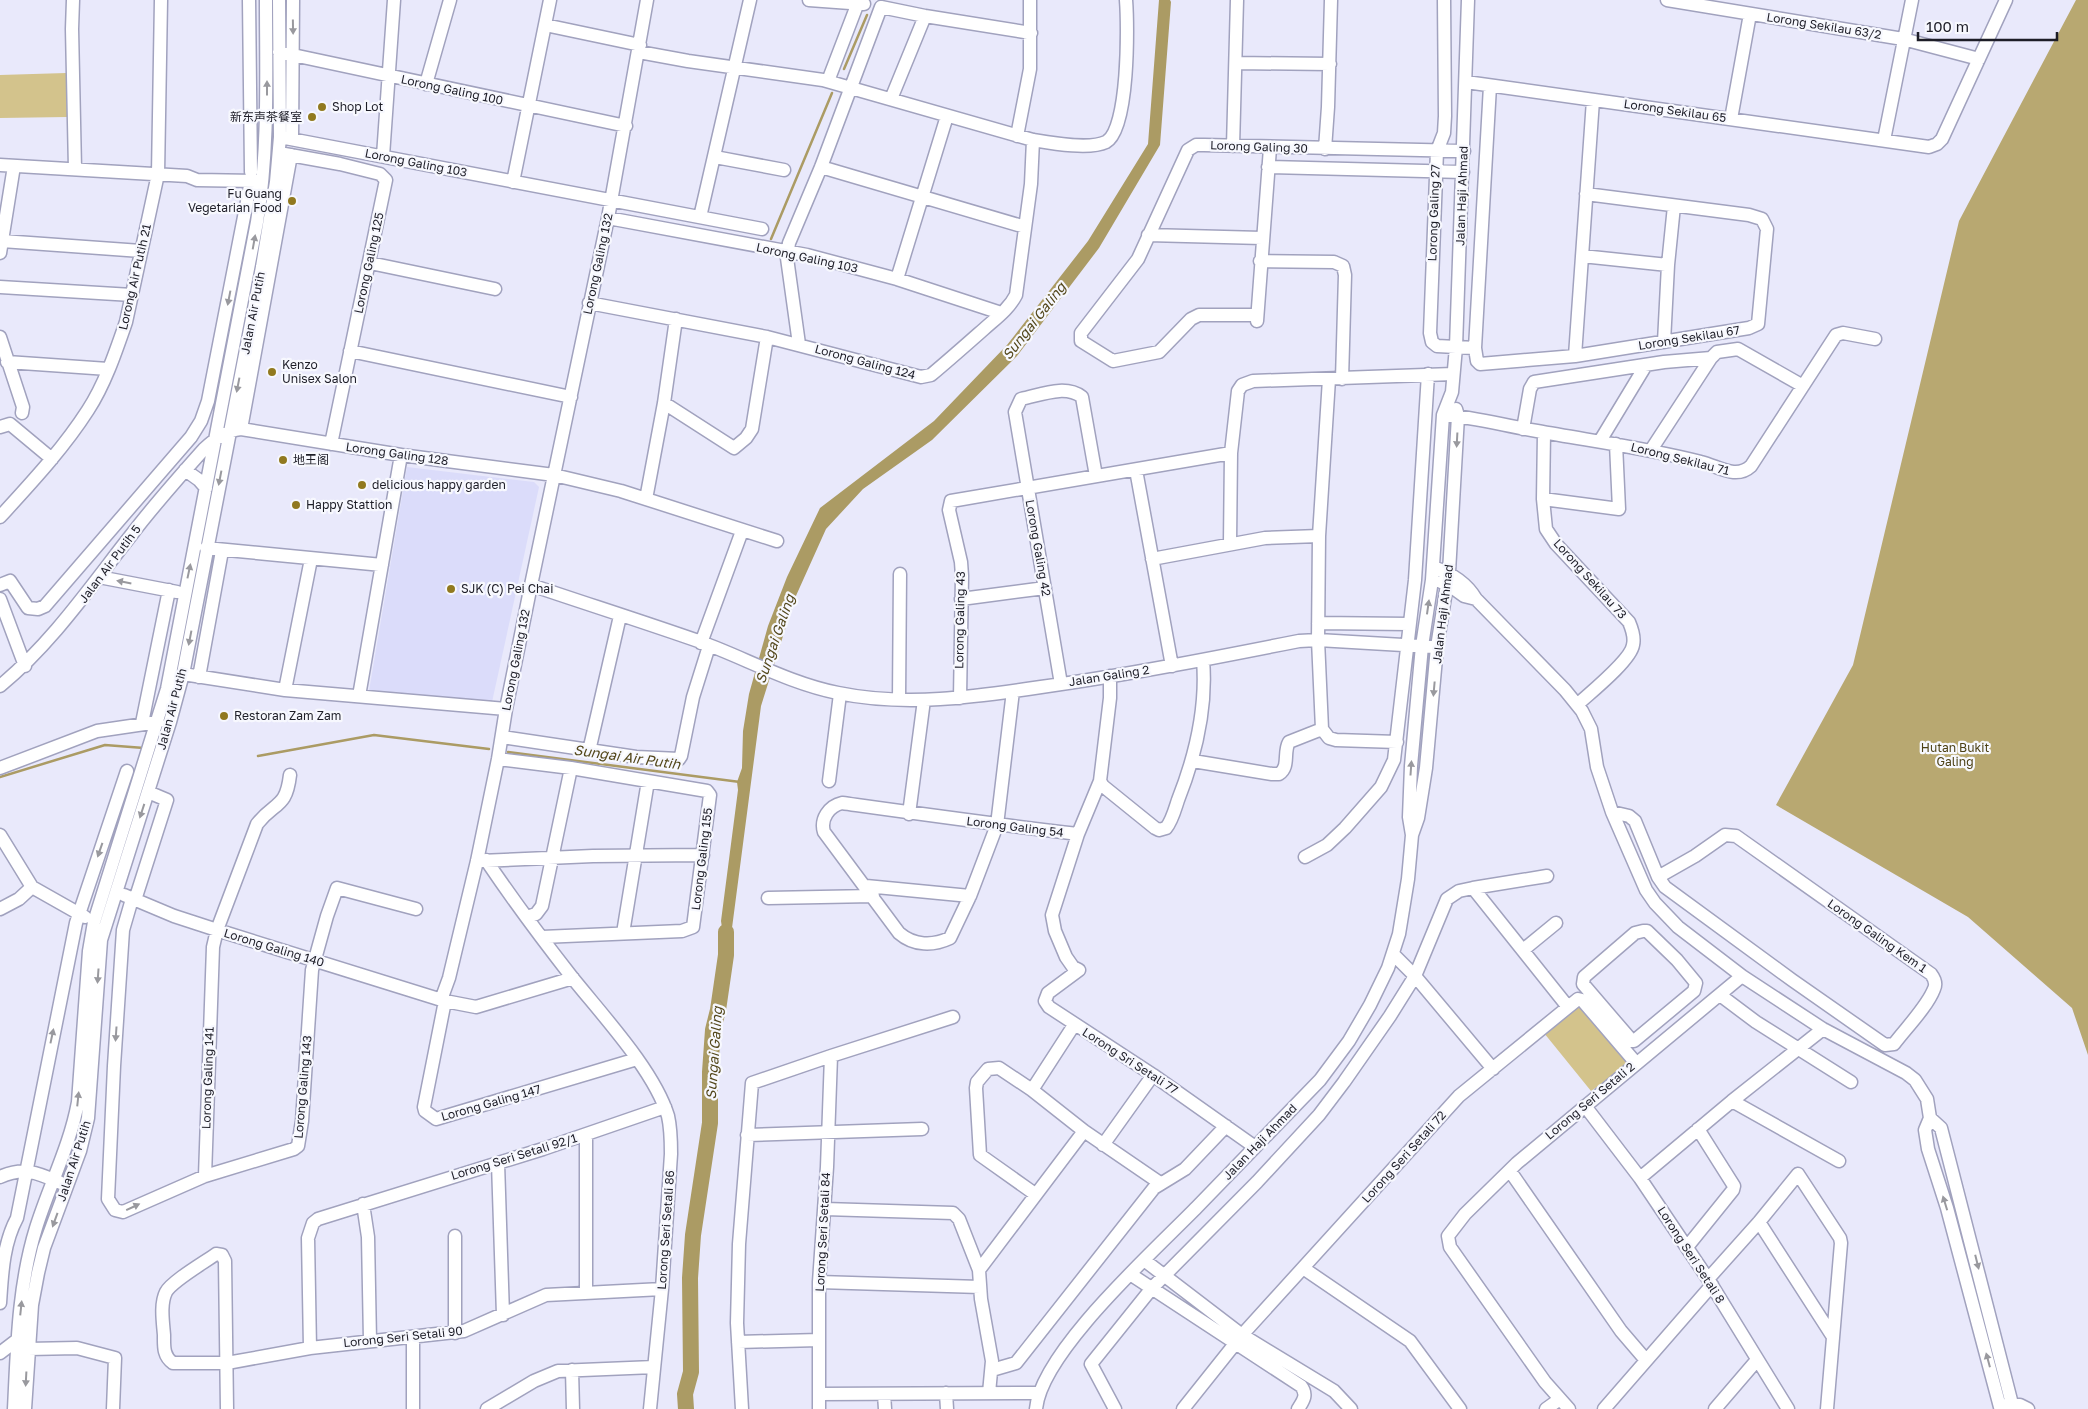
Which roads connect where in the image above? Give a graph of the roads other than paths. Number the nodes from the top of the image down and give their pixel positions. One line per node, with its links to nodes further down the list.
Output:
1 (73, 0): 65 (street)
2 (161, 0): 69 (street, Lorong Air Putih 21)
3 (249, 0): 27 (street)
4 (266, 0): 28 (street, Jalan Air Putih)
5 (279, 0): 31 (street, Jalan Air Putih)
6 (292, 0): 32 (street, one-way to 32)
7 (394, 0): 37 (street)
8 (450, 0): 40 (street)
9 (550, 0): 25 (street)
10 (648, 0): 30 (street, Lorong Galing 132)
11 (750, 0): 36 (street)
12 (809, 0): 22 (street)
13 (1030, 0): 26 (street)
14 (1126, 0): 51 (street)
15 (1237, 0): 34 (street)
16 (1331, 0): 35 (street)
17 (1444, 0): 56 (street, Lorong Galing 27)
18 (1468, 0): 39 (street, Jalan Haji Ahmad)
19 (1667, 0): 23 (street, Lorong Sekilau 63/2)
20 (1912, 0): 29 (street)
21 (2006, 0): 33 (street)
22 (860, 2): 38 (street)
23 (1750, 14): 29 (street, Lorong Sekilau 63/2); 47 (street)
24 (925, 16): 26 (street); 41 (street); 43 (street)
25 (545, 25): 30 (street); 45 (street)
26 (1031, 33): 49 (street)
27 (250, 34): 28 (street); 70 (street)
28 (266, 34): 71 (street, Jalan Air Putih, one-way to 28)
29 (1903, 39): 33 (street, Lorong Sekilau 63/2); 52 (street)
30 (639, 48): 36 (street); 48 (street, Lorong Galing 132)
31 (279, 52): 32 (street, Lorong Galing 100); 50 (street, Jalan Air Putih)
32 (293, 55): 37 (street, Lorong Galing 100); 50 (street)
33 (1979, 59): 52 (street, Lorong Sekilau 65)
34 (1236, 63): 35 (street); 53 (street)
35 (1330, 64): 55 (street)
36 (735, 66): 38 (street); 60 (street)
37 (388, 76): 40 (street, Lorong Galing 100); 59 (street)
38 (828, 81): 41 (street)
39 (1466, 82): 42 (street, Lorong Sekilau 65); 57 (street, Jalan Haji Ahmad)
40 (426, 84): 45 (street, Lorong Galing 100)
41 (850, 86): 43 (street); 63 (street)
42 (1490, 86): 44 (street, Lorong Sekilau 65); 105 (street)
43 (891, 98): 46 (street)
44 (1592, 100): 47 (street, Lorong Sekilau 65); 73 (street)
45 (528, 107): 48 (street, Lorong Galing 100); 72 (street)
46 (947, 116): 49 (street); 74 (street)
47 (1731, 119): 52 (street, Lorong Sekilau 65)
48 (626, 126): 75 (street, Lorong Galing 132)
49 (1017, 136): 51 (street)
50 (286, 138): 58 (street, Jalan Air Putih); 59 (street, Lorong Galing 103)
51 (1033, 140): 79 (street, Lorong Galing 124)
52 (1884, 140)
53 (1233, 146): 54 (street, Lorong Galing 30); 81 (street, Lorong Galing 30)
54 (1270, 148): 55 (street, Lorong Galing 30); 64 (street)
55 (1325, 149): 56 (street, Lorong Galing 30)
56 (1437, 151): 57 (street, Lorong Galing 30); 67 (street, Lorong Galing 27)
57 (1464, 151): 68 (street, Jalan Haji Ahmad)
58 (285, 154): 71 (street, Jalan Air Putih); 88 (street, Lorong Galing 125); 125 (street)
59 (383, 156): 72 (street, Lorong Galing 103)
60 (715, 157): 66 (street); 77 (street)
61 (0, 165): 62 (street)
62 (14, 166): 65 (street); 83 (street)
63 (821, 167): 74 (street); 85 (street)
64 (1268, 167): 67 (street, Lorong Galing 30); 82 (street)
65 (74, 169): 69 (street)
66 (784, 170)
67 (1436, 171): 68 (street, Lorong Galing 30); 104 (street, Lorong Galing 27)
68 (1463, 172): 104 (street, Jalan Haji Ahmad)
69 (158, 174): 70 (street); 84 (street, Lorong Air Putih 21)
70 (251, 177): 71 (street); 97 (street, one-way to 97)
71 (270, 177): 98 (street, Jalan Air Putih, one-way to 71); 125 (street, Jalan Air Putih, one-way to 125)
72 (512, 182): 75 (street, Lorong Galing 103)
73 (1586, 194): 76 (street, Lorong Sekilau 67); 86 (street)
74 (922, 197): 79 (street); 90 (street)
75 (611, 202): 77 (street, Lorong Galing 103); 78 (street, Lorong Galing 132)
76 (1674, 206): 89 (street); 102 (street, Lorong Sekilau 67)
77 (700, 217): 80 (street, Lorong Galing 103)
78 (608, 218): 85 (street, Lorong Galing 103); 94 (street, Lorong Galing 132)
79 (1025, 227): 95 (street, Lorong Galing 124)
80 (762, 229)
81 (1148, 235): 82 (street); 87 (street, Lorong Galing 30)
82 (1262, 238): 87 (street)
83 (1, 247): 84 (street)
84 (141, 251): 93 (street, Lorong Air Putih 21)
85 (787, 251): 90 (street, Lorong Galing 103); 103 (street)
86 (1582, 256): 89 (street); 107 (street)
87 (1260, 261): 115 (street)
88 (370, 263): 92 (street); 106 (street, Lorong Galing 125)
89 (1668, 266): 102 (street)
90 (897, 279): 95 (street, Lorong Galing 103)
91 (0, 287): 93 (street)
92 (495, 289)
93 (132, 295): 111 (street, Lorong Air Putih 21)
94 (589, 302): 96 (street, Lorong Galing 124); 118 (street, Lorong Galing 132)
95 (1001, 313): 103 (street, Lorong Galing 124)
96 (676, 319): 99 (street, Lorong Galing 124); 119 (street)
97 (225, 321): 98 (street); 144 (street)
98 (239, 322): 127 (street, Jalan Air Putih)
99 (767, 337): 103 (street, Lorong Galing 124); 119 (street)
100 (0, 338): 109 (street)
101 (1875, 340): 116 (street, Lorong Sekilau 71)
102 (1664, 342): 107 (street, Lorong Sekilau 67)
103 (799, 344)
104 (1456, 347): 105 (street); 113 (street, Jalan Haji Ahmad)
105 (1475, 348): 107 (street, Lorong Sekilau 67)
106 (350, 351): 118 (street); 129 (street, Lorong Galing 125)
107 (1575, 356)
108 (1711, 358): 110 (street); 116 (street); 131 (street)
109 (7, 362): 111 (street); 120 (street)
110 (1646, 366): 124 (street); 128 (street)
111 (108, 369): 134 (street, Lorong Air Putih 21)
112 (1428, 374): 113 (street); 115 (street); 171 (street)
113 (1453, 374): 117 (street, Jalan Haji Ahmad)
114 (1329, 379): 115 (street); 132 (street); 147 (street)
115 (1342, 379)
116 (1803, 386): 131 (street, Lorong Sekilau 71)
117 (1452, 392): 121 (street, Jalan Haji Ahmad); 122 (street, Jalan Haji Ahmad)
118 (571, 397): 137 (street, Lorong Galing 132)
119 (664, 403): 141 (street)
120 (22, 413)
121 (1443, 415): 122 (street, Lorong Sekilau 71); 155 (street, Jalan Haji Ahmad)
122 (1458, 416): 124 (street, Lorong Sekilau 71); 158 (street, Jalan Haji Ahmad, one-way to 158)
123 (0, 427): 134 (street)
124 (1523, 429): 126 (street, Lorong Sekilau 71)
125 (235, 430): 127 (street, Jalan Air Putih 5); 129 (street, Lorong Galing 128); 150 (street, Jalan Air Putih, one-way to 150)
126 (1544, 433): 128 (street, Lorong Sekilau 71); 142 (street, Lorong Sekilau 73)
127 (216, 438): 135 (street, Jalan Air Putih 5); 139 (street, Jalan Air Putih)
128 (1600, 442): 130 (street, Lorong Sekilau 71)
129 (331, 444): 133 (street, Lorong Galing 128)
130 (1616, 444): 131 (street, Lorong Sekilau 71); 142 (street)
131 (1651, 450)
132 (1231, 452): 136 (street); 149 (street)
133 (401, 455): 137 (street, Lorong Galing 128); 154 (street)
134 (52, 459): 143 (street, Lorong Air Putih 21)
135 (185, 470): 139 (street); 145 (street, Jalan Air Putih 5)
136 (1136, 470): 138 (street); 153 (street)
137 (554, 475): 141 (street, Lorong Galing 128); 161 (street, Lorong Galing 132)
138 (1096, 476): 140 (street); 140 (street, Lorong Galing 42)
139 (206, 488): 164 (street, Jalan Air Putih, one-way to 139)
140 (1028, 488): 162 (street, Lorong Galing 42); 167 (street, Lorong Galing 43)
141 (646, 499): 146 (street, Lorong Galing 128)
142 (1543, 499): 192 (street, Lorong Sekilau 73)
143 (0, 517)
144 (119, 521): 145 (street); 160 (street)
145 (134, 531): 157 (street, Jalan Air Putih 5)
146 (742, 531): 148 (street, Lorong Galing 128); 173 (street)
147 (1319, 536): 149 (street); 170 (street)
148 (777, 542)
149 (1230, 543): 153 (street)
150 (206, 548): 151 (street); 180 (street, Jalan Air Putih, one-way to 180)
151 (222, 551): 152 (street); 182 (street)
152 (311, 559): 154 (street); 185 (street)
153 (1152, 559): 179 (street)
154 (382, 565): 188 (street)
155 (1433, 567): 158 (street); 159 (street, Jalan Haji Ahmad)
156 (900, 574): 190 (street)
157 (99, 577): 163 (street, one-way to 157); 178 (street, Jalan Air Putih 5)
158 (1447, 577): 159 (street); 165 (street); 168 (street, Jalan Haji Ahmad)
159 (1432, 580): 175 (street, Jalan Haji Ahmad, one-way to 159)
160 (0, 585)
161 (531, 585): 169 (street, Jalan Galing 2); 193 (street, Lorong Galing 132)
162 (1044, 588): 167 (street); 183 (street, Lorong Galing 42)
163 (169, 590): 164 (street); 195 (street)
164 (184, 593): 194 (street, Jalan Air Putih)
165 (1470, 598): 168 (street); 192 (street)
166 (0, 599): 178 (street)
167 (962, 599): 189 (street, Lorong Galing 43)
168 (1443, 602): 176 (street, Jalan Haji Ahmad)
169 (620, 616): 173 (street, Jalan Galing 2); 199 (street)
170 (1318, 622): 171 (street); 172 (street)
171 (1410, 624): 174 (street)
172 (1318, 640): 174 (street, Jalan Galing 2); 177 (street, Jalan Galing 2); 196 (street)
173 (705, 644): 187 (street, Jalan Galing 2); 199 (street)
174 (1407, 645): 175 (street, Jalan Galing 2); 198 (street)
175 (1422, 646): 176 (street, Jalan Galing 2); 215 (street, Jalan Haji Ahmad, one-way to 175)
176 (1437, 647): 215 (street, Jalan Haji Ahmad, one-way to 215)
177 (1203, 660): 179 (street, Jalan Galing 2); 201 (street)
178 (25, 666): 184 (street, Jalan Air Putih 5)
179 (1172, 666): 181 (street, Jalan Galing 2)
180 (183, 674): 182 (street); 209 (street, Jalan Air Putih)
181 (1110, 676): 183 (street, Jalan Galing 2); 207 (street)
182 (199, 677): 185 (street)
183 (1060, 684): 186 (street, Jalan Galing 2)
184 (0, 686)
185 (285, 690): 188 (street)
186 (1013, 691): 189 (street, Jalan Galing 2); 212 (street)
187 (840, 694): 190 (street, Jalan Galing 2); 208 (street)
188 (359, 696): 193 (street)
189 (960, 698): 191 (street, Jalan Galing 2)
190 (899, 699): 191 (street, Jalan Galing 2)
191 (924, 700): 211 (street)
192 (1578, 704): 210 (street)
193 (506, 709): 197 (street, Lorong Galing 132)
194 (158, 722): 195 (street); 225 (street, Jalan Air Putih)
195 (142, 723): 202 (street)
196 (1322, 728): 198 (street); 201 (street)
197 (502, 738): 199 (street); 200 (street, Lorong Galing 132)
198 (1397, 742): 218 (street)
199 (589, 751)
200 (498, 759): 203 (street, Lorong Galing 155); 220 (street, Lorong Galing 132)
201 (1193, 761): 207 (street)
202 (0, 768)
203 (571, 768): 206 (street, Lorong Galing 155); 219 (street)
204 (128, 771): 232 (street, one-way to 232)
205 (290, 776): 236 (street, Lorong Galing 141)
206 (648, 781): 216 (street); 217 (street, Lorong Galing 155)
207 (1100, 781): 214 (street)
208 (829, 782)
209 (148, 792): 225 (street, Jalan Air Putih, one-way to 225); 229 (street)
210 (1612, 812): 222 (street, Lorong Galing Kem 1); 244 (street)
211 (909, 814): 212 (street, Lorong Galing 54); 226 (street, Lorong Galing 54)
212 (996, 825): 214 (street, Lorong Galing 54); 227 (street)
213 (0, 834): 223 (street)
214 (1078, 834): 242 (street, Lorong Galing 54)
215 (1412, 835): 240 (street, Jalan Haji Ahmad)
216 (637, 855): 217 (street); 219 (street); 237 (street)
217 (702, 855): 237 (street, Lorong Galing 155)
218 (1305, 857)
219 (552, 858): 220 (street); 233 (street)
220 (481, 860): 233 (street, Lorong Seri Setali 86); 249 (street, Lorong Galing 132)
221 (1547, 876): 224 (street)
222 (1658, 877): 246 (street, Lorong Galing Kem 1); 246 (street, Lorong Galing Kem 1)
223 (32, 887): 230 (street); 232 (street)
224 (1473, 888): 239 (street); 243 (street)
225 (111, 890): 229 (street, Lorong Galing 140); 235 (street, Jalan Air Putih)
226 (869, 891): 227 (street); 227 (street); 228 (street)
227 (970, 896)
228 (768, 898)
229 (133, 899): 236 (street, Lorong Galing 140); 261 (street, one-way to 261)
230 (0, 909)
231 (416, 909): 241 (street)
232 (78, 914): 235 (street); 282 (street, one-way to 232)
233 (527, 917): 238 (street, Lorong Seri Setali 86)
234 (1556, 923): 239 (street)
235 (99, 925): 260 (street, Jalan Air Putih, one-way to 260); 279 (street, Jalan Air Putih, one-way to 235)
236 (217, 930): 241 (street, Lorong Galing 140); 284 (street, Lorong Galing 141)
237 (623, 933): 238 (street, Lorong Galing 155)
238 (542, 937): 245 (street, Lorong Seri Setali 86)
239 (1523, 950): 250 (street)
240 (1393, 954): 243 (street); 278 (street, Jalan Haji Ahmad)
241 (314, 960): 249 (street, Lorong Galing 140); 284 (street, Lorong Galing 143)
242 (1078, 970): 253 (street, Lorong Sri Setali 77)
243 (1414, 976): 262 (street); 301 (street)
244 (1742, 976): 247 (street, Lorong Seri Setali 2); 248 (street)
245 (573, 978): 249 (street, Lorong Galing 140); 258 (street, Lorong Seri Setali 86)
246 (1792, 980): 248 (street)
247 (1720, 994): 255 (street, Lorong Seri Setali 2); 256 (street)
248 (1778, 998): 254 (street)
249 (443, 1000): 258 (street, Lorong Galing 147)
250 (1568, 1006): 259 (street, Lorong Seri Setali 72); 262 (street, Lorong Seri Setali 72)
251 (953, 1017): 257 (street)
252 (1655, 1024): 252 (street); 255 (street)
253 (1074, 1025): 263 (street, Lorong Sri Setali 77); 265 (street)
254 (1823, 1029): 256 (street); 269 (street)
255 (1668, 1038): 259 (street, Lorong Seri Setali 2)
256 (1798, 1049): 264 (street); 266 (street)
257 (831, 1056): 274 (street, Lorong Seri Setali 84); 276 (street)
258 (637, 1059): 268 (street, Lorong Seri Setali 86)
259 (1636, 1063): 267 (street, Lorong Seri Setali 2)
260 (92, 1065): 261 (street); 289 (street, Jalan Air Putih)
261 (114, 1066): 284 (street, one-way to 284)
262 (1493, 1069): 298 (street, Lorong Seri Setali 72)
263 (1153, 1075): 270 (street, Lorong Sri Setali 77); 277 (street)
264 (1851, 1082)
265 (1032, 1090): 273 (street); 290 (street)
266 (1732, 1101): 272 (street); 280 (street)
267 (1585, 1106): 283 (street, Lorong Seri Setali 2); 286 (street, Lorong Seri Setali 8)
268 (665, 1107): 275 (street, Lorong Seri Setali 92/1); 306 (street, Lorong Seri Setali 86)
269 (1930, 1118): 333 (street, one-way to 333); 333 (street, one-way to 269)
270 (1226, 1126): 278 (street, Lorong Sri Setali 77); 288 (street)
271 (922, 1129): 274 (street)
272 (1698, 1129): 286 (street); 296 (street)
273 (1084, 1131): 277 (street); 290 (street)
274 (829, 1132): 276 (street); 293 (street, Lorong Seri Setali 84)
275 (586, 1135): 281 (street, Lorong Seri Setali 92/1); 307 (street)
276 (747, 1135): 317 (street)
277 (1103, 1145): 288 (street)
278 (1255, 1147): 297 (street, Jalan Haji Ahmad)
279 (62, 1157): 282 (street); 287 (street, Jalan Air Putih)
280 (1839, 1161)
281 (498, 1163): 292 (street, Lorong Seri Setali 92/1); 309 (street)
282 (30, 1171): 285 (street); 287 (street); 291 (street); 308 (street)
283 (1510, 1171): 321 (street); 332 (street, Lorong Seri Setali 2)
284 (205, 1176)
285 (0, 1177)
286 (1640, 1178): 296 (street, Lorong Seri Setali 8)
287 (53, 1179): 289 (street); 291 (street, Jalan Air Putih)
288 (1160, 1183): 326 (street)
289 (67, 1185): 318 (street, Jalan Air Putih, one-way to 318)
290 (1035, 1194): 299 (street)
291 (46, 1201): 314 (street, Jalan Air Putih, one-way to 291)
292 (363, 1204): 315 (street); 319 (street, Lorong Seri Setali 92/1)
293 (825, 1209): 299 (street); 303 (street, Lorong Seri Setali 84)
294 (1759, 1222): 302 (street); 312 (street); 312 (street)
295 (455, 1236): 310 (street)
296 (1687, 1247): 302 (street, Lorong Seri Setali 8)
297 (1144, 1260): 300 (street, Jalan Haji Ahmad); 301 (street)
298 (1302, 1268): 313 (street, Lorong Seri Setali 72); 351 (street)
299 (979, 1270): 304 (street)
300 (1130, 1274): 305 (street); 329 (street, Jalan Haji Ahmad)
301 (1164, 1276): 305 (street); 313 (street)
302 (1710, 1281): 321 (street); 322 (street, Lorong Seri Setali 8)
303 (819, 1282): 304 (street); 316 (street, Lorong Seri Setali 84)
304 (980, 1287): 326 (street)
305 (1152, 1288): 313 (street); 347 (street)
306 (662, 1289): 307 (street, Lorong Seri Setali 90); 324 (street, Lorong Seri Setali 86)
307 (586, 1293): 309 (street, Lorong Seri Setali 90)
308 (0, 1303)
309 (503, 1315): 310 (street, Lorong Seri Setali 90)
310 (455, 1332): 311 (street, Lorong Seri Setali 90)
311 (413, 1337): 315 (street, Lorong Seri Setali 90); 338 (street)
312 (1833, 1337): 357 (street)
313 (1239, 1339): 348 (street, Lorong Seri Setali 72); 349 (street); 350 (street)
314 (17, 1340): 320 (street); 334 (street, Jalan Air Putih)
315 (370, 1340): 319 (street, Lorong Seri Setali 90)
316 (819, 1340): 317 (street); 330 (street, Lorong Seri Setali 84)
317 (738, 1342): 342 (street)
318 (28, 1348): 335 (street, Jalan Air Putih, one-way to 335); 336 (street)
319 (310, 1348): 323 (street, Lorong Seri Setali 90)
320 (0, 1353)
321 (1646, 1359): 354 (street)
322 (1757, 1360): 355 (street); 356 (street, Lorong Seri Setali 8)
323 (227, 1363): 323 (street, Lorong Seri Setali 90); 337 (street)
324 (654, 1367): 325 (street); 341 (street, Lorong Seri Setali 86)
325 (572, 1370): 339 (street); 340 (street)
326 (992, 1370): 328 (street)
327 (946, 1393): 328 (street); 331 (street); 345 (street)
328 (989, 1393): 329 (street)
329 (1039, 1393): 346 (street, Jalan Haji Ahmad)
330 (819, 1394): 331 (street); 343 (street, Lorong Seri Setali 84)
331 (884, 1394): 344 (street)
332 (1560, 1399): 352 (street); 353 (street)
333 (2004, 1407): 358 (street)
334 (14, 1409)
335 (25, 1409)
336 (113, 1409)
337 (228, 1409)
338 (413, 1409)
339 (487, 1409)
340 (573, 1409)
341 (650, 1409)
342 (742, 1409)
343 (819, 1409)
344 (885, 1409)
345 (947, 1409)
346 (1036, 1409)
347 (1115, 1409)
348 (1183, 1409)
349 (1298, 1409)
350 (1351, 1409)
351 (1460, 1409)
352 (1546, 1409)
353 (1569, 1409)
354 (1604, 1409)
355 (1715, 1409)
356 (1788, 1409)
357 (1827, 1409)
358 (2028, 1409)

